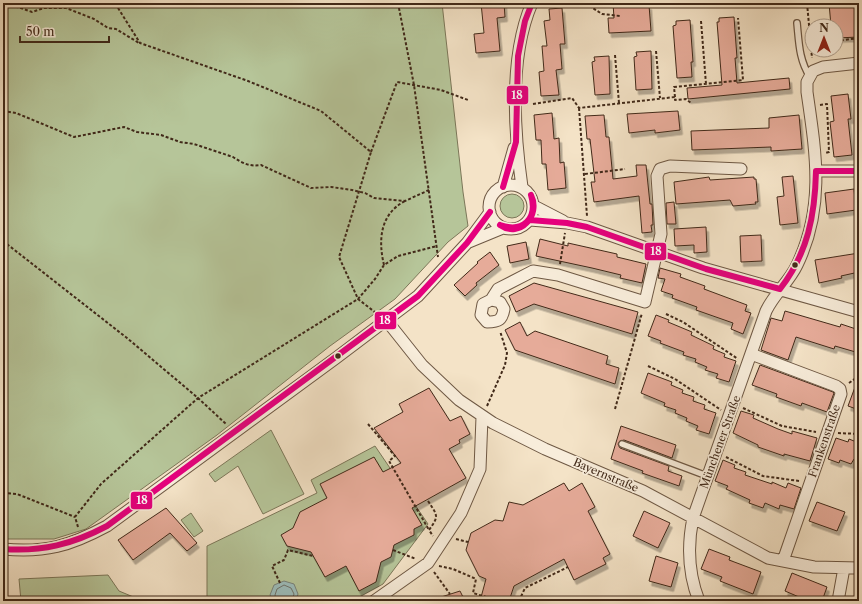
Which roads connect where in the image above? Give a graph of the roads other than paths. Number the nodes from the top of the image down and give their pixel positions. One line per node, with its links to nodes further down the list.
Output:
1 (532, 3): 5 (street)
2 (797, 23): 4 (lane)
3 (859, 63): 4 (street)
4 (811, 74): 7 (street, Münchener Straße)
5 (516, 144): 9 (street); 10 (street)
6 (741, 169): 17 (street)
7 (816, 171): 8 (street); 18 (street, Münchener Straße)
8 (859, 171)
9 (504, 187): 10 (street); 12 (street)
10 (522, 187): 11 (street)
11 (534, 206): 13 (street); 14 (street)
12 (490, 212): 15 (street); 16 (street)
13 (530, 220): 14 (street); 15 (street)
14 (567, 223): 17 (street)
15 (503, 228): 16 (street)
16 (467, 243): 21 (street)
17 (657, 253): 18 (street); 19 (street)
18 (780, 289): 20 (street); 22 (street, Münchener Straße)
19 (491, 300): 19 (street)
20 (859, 312)
21 (387, 321): 23 (street, Bayernstraße); 27 (street)
22 (751, 354): 25 (street, Münchener Straße); 28 (street, Frankenstraße)
23 (482, 417): 26 (street, Bayernstraße); 32 (street)
24 (622, 444): 25 (lane)
25 (707, 476): 26 (street, Münchener Straße)
26 (693, 518): 28 (street, Bayernstraße); 31 (street, Münchener Straße)
27 (3, 549)
28 (783, 561): 29 (street, Bayernstraße)
29 (844, 568): 30 (street, Bayernstraße); 33 (street)
30 (859, 568)
31 (700, 600)
32 (374, 601)
33 (838, 601)

